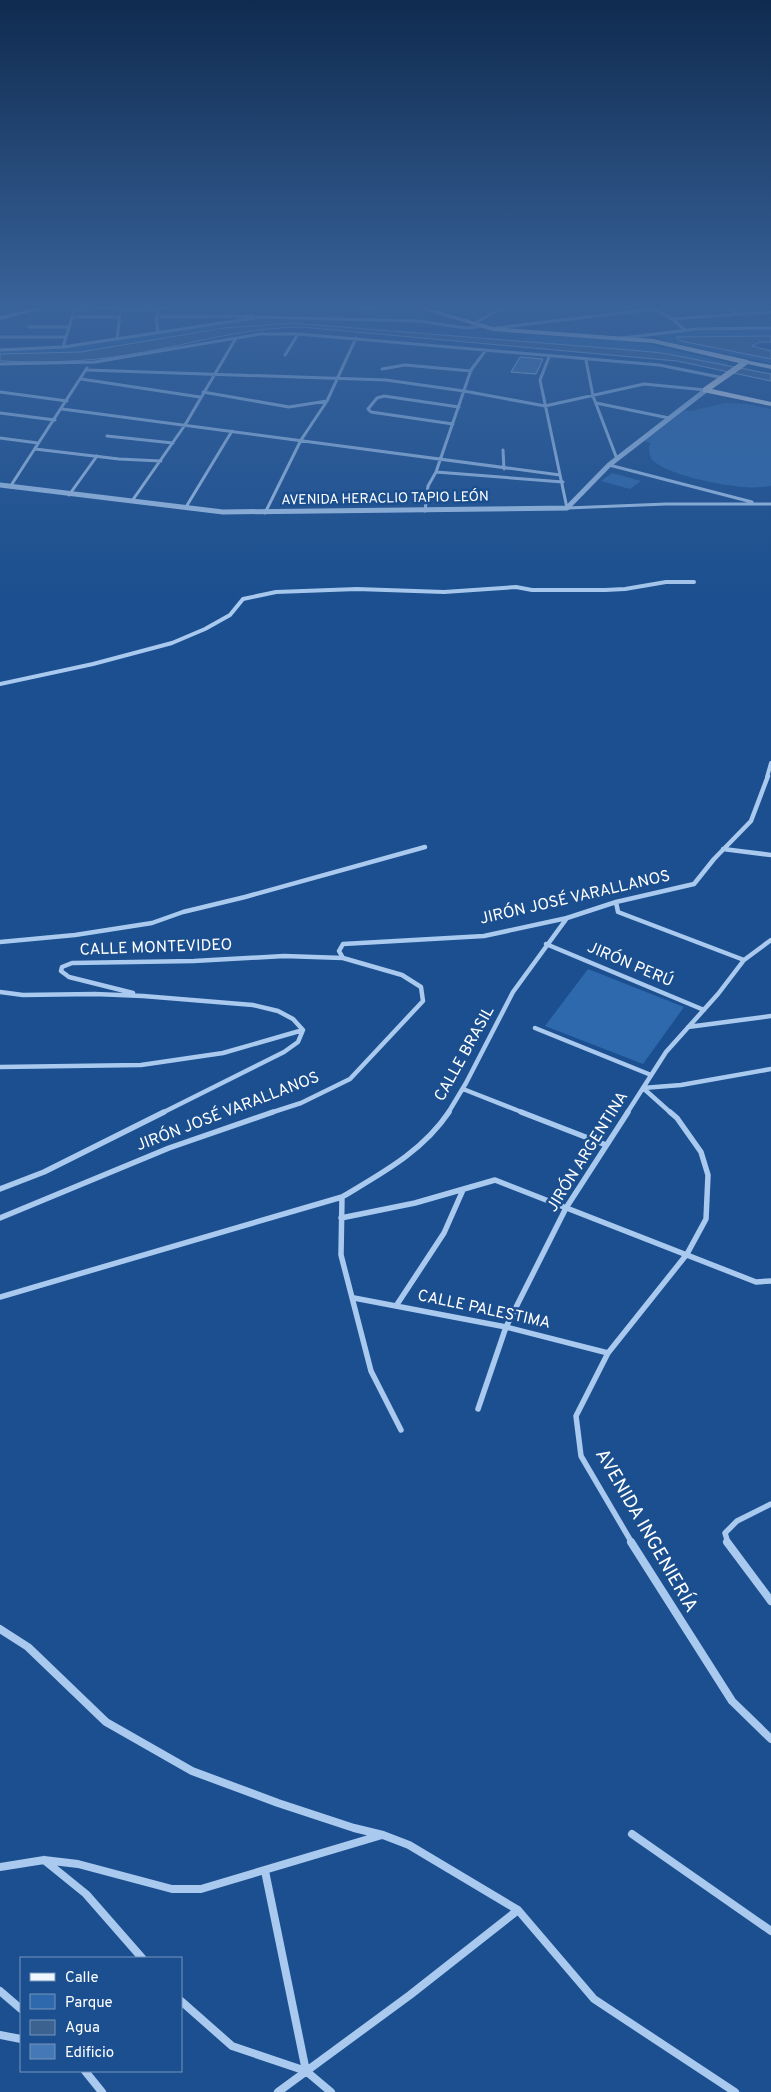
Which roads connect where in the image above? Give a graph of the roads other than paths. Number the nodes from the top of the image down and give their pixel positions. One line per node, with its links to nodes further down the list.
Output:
1 (64, 406): 13 (street)
2 (195, 406): 18 (street)
3 (281, 406): 4 (street)
4 (298, 406)
5 (325, 406): 22 (street)
6 (371, 406): 17 (street)
7 (450, 406): 12 (street)
8 (545, 406): 34 (street)
9 (597, 406): 28 (street)
10 (613, 406): 15 (street)
11 (685, 406): 15 (street)
12 (459, 407): 17 (street)
13 (62, 409): 16 (street); 18 (street)
14 (0, 413): 16 (street)
15 (669, 418): 28 (street)
16 (55, 420): 23 (street)
17 (453, 424): 29 (street)
18 (185, 425): 19 (street); 24 (street)
19 (232, 431): 22 (street); 42 (street)
20 (107, 436): 24 (street)
21 (0, 438): 23 (street)
22 (301, 440): 29 (street); 45 (street)
23 (38, 443): 25 (street)
24 (173, 443): 30 (street)
25 (35, 449): 27 (street); 37 (street)
26 (503, 450): 32 (street)
27 (97, 456): 30 (street); 38 (street)
28 (617, 459): 31 (street)
29 (440, 460): 32 (street); 33 (street)
30 (161, 461): 39 (street)
31 (609, 465): 40 (street); 43 (street)
32 (504, 468): 34 (street)
33 (436, 472): 35 (street); 44 (street)
34 (560, 475): 35 (street)
35 (562, 482): 43 (street)
36 (0, 485): 37 (street, AVENIDA HERACLIO TAPIO LEÓN)
37 (10, 486): 38 (street, AVENIDA HERACLIO TAPIO LEÓN)
38 (69, 494): 39 (street, AVENIDA HERACLIO TAPIO LEÓN)
39 (132, 501): 42 (street, AVENIDA HERACLIO TAPIO LEÓN)
40 (760, 504): 41 (street, AVENIDA HERACLIO TAPIO LEÓN); 43 (street, AVENIDA HERACLIO TAPIO LEÓN)
41 (771, 504)
42 (186, 507): 45 (street, AVENIDA HERACLIO TAPIO LEÓN)
43 (567, 508): 44 (street, AVENIDA HERACLIO TAPIO LEÓN)
44 (425, 512): 45 (street, AVENIDA HERACLIO TAPIO LEÓN)
45 (265, 513)
46 (694, 582): 47 (street)
47 (0, 684)
48 (771, 763): 50 (street, JIRÓN JOSÉ VARALLANOS)
49 (425, 848): 55 (street)
50 (723, 849): 51 (street); 52 (street, JIRÓN JOSÉ VARALLANOS)
51 (771, 855)
52 (616, 902): 53 (street, JIRÓN JOSÉ VARALLANOS); 58 (street)
53 (567, 918): 56 (street, CALLE BRASIL); 57 (street, JIRÓN JOSÉ VARALLANOS)
54 (771, 940): 58 (street, JIRÓN ARGENTINA)
55 (0, 942)
56 (546, 944): 61 (street, JIRÓN PERÚ); 70 (street, CALLE BRASIL)
57 (343, 958): 60 (street, CALLE MONTEVIDEO); 76 (street, JIRÓN JOSÉ VARALLANOS)
58 (744, 960): 61 (street, JIRÓN ARGENTINA)
59 (0, 992): 60 (street)
60 (143, 996): 65 (street)
61 (704, 1010): 63 (street, JIRÓN ARGENTINA)
62 (771, 1016): 63 (street)
63 (688, 1027): 68 (street, JIRÓN ARGENTINA)
64 (535, 1028): 68 (street)
65 (303, 1030): 66 (street); 72 (street, JIRÓN JOSÉ VARALLANOS)
66 (0, 1067)
67 (771, 1069): 69 (street)
68 (651, 1075): 69 (street, JIRÓN ARGENTINA)
69 (643, 1088): 71 (street, JIRÓN ARGENTINA); 78 (street, AVENIDA INGENIERÍA)
70 (463, 1089): 71 (street); 74 (street, CALLE BRASIL)
71 (606, 1145): 75 (street, JIRÓN ARGENTINA)
72 (0, 1189)
73 (464, 1190): 75 (street); 77 (street); 82 (street)
74 (342, 1197): 77 (street); 80 (street)
75 (566, 1208): 78 (street); 83 (street, JIRÓN ARGENTINA)
76 (0, 1218)
77 (341, 1218): 81 (street)
78 (687, 1254): 79 (street); 84 (street, AVENIDA INGENIERÍA)
79 (771, 1281)
80 (0, 1297)
81 (354, 1298): 82 (street, CALLE PALESTIMA); 86 (street)
82 (396, 1306): 83 (street, CALLE PALESTIMA)
83 (506, 1327): 84 (street, CALLE PALESTIMA); 85 (street, JIRÓN ARGENTINA)
84 (608, 1353): 90 (street, AVENIDA INGENIERÍA)
85 (478, 1409)
86 (401, 1430)
87 (771, 1504): 88 (street)
88 (771, 1601)
89 (0, 1629): 92 (street)
90 (771, 1739)
91 (632, 1834): 97 (street)
92 (383, 1835): 95 (street); 96 (street)
93 (44, 1860): 94 (street); 95 (street); 98 (street)
94 (0, 1867)
95 (265, 1872): 104 (street)
96 (518, 1910): 104 (street); 109 (street)
97 (771, 1931)
98 (141, 1957)
99 (0, 1991): 101 (street)
100 (182, 2002): 104 (street)
101 (20, 2008)
102 (0, 2035): 103 (street)
103 (20, 2039)
104 (306, 2071): 107 (street); 108 (street)
105 (86, 2072): 106 (street)
106 (102, 2092)
107 (278, 2092)
108 (331, 2092)
109 (735, 2092)

